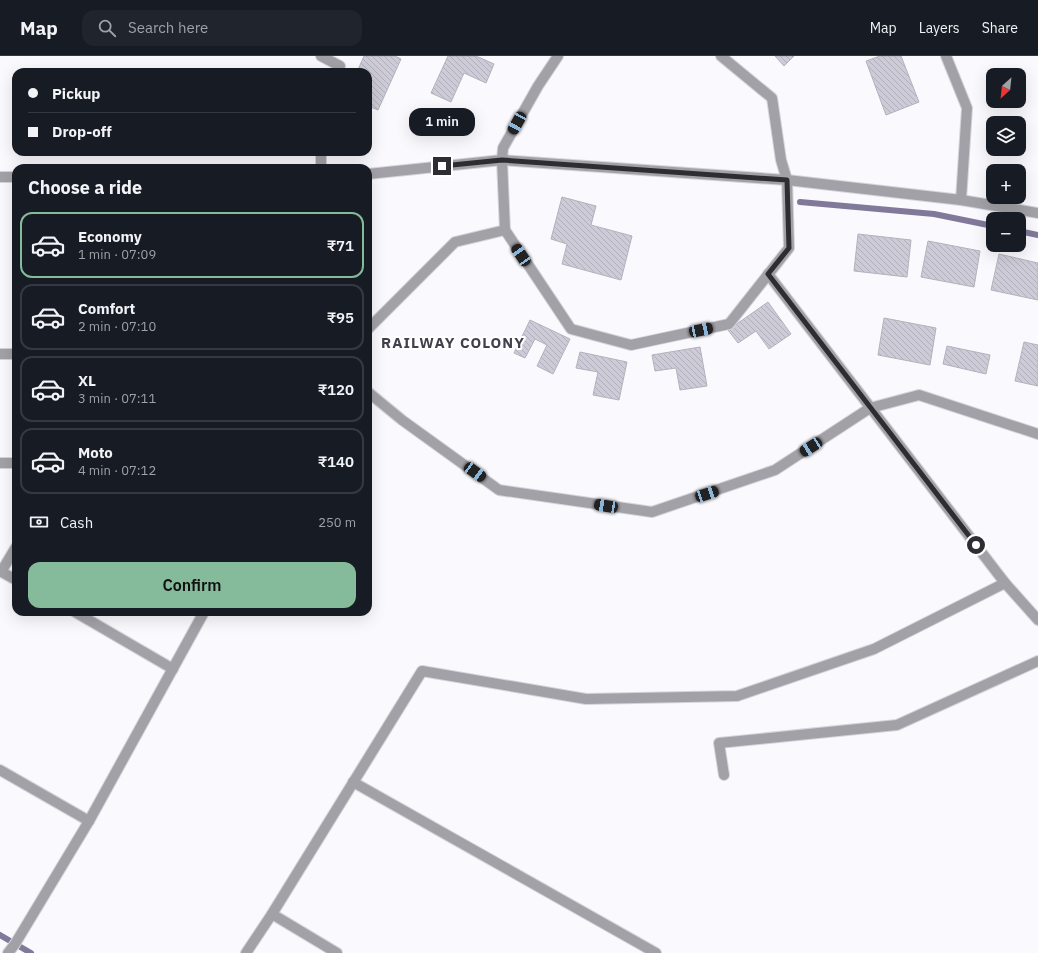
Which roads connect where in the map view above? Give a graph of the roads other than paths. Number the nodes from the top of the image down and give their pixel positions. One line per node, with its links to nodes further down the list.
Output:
1 (321, 56): 6 (street)
2 (343, 56): 7 (street)
3 (558, 56): 8 (street)
4 (721, 56): 12 (street)
5 (946, 56): 13 (street)
6 (338, 68)
7 (339, 68)
8 (502, 160): 9 (street); 12 (street); 15 (street)
9 (372, 174)
10 (0, 177): 11 (street)
11 (12, 177)
12 (787, 180): 13 (street); 16 (street)
13 (961, 200): 14 (street)
14 (1038, 213)
15 (504, 230): 16 (street); 17 (street)
16 (768, 274): 21 (street)
17 (372, 324)
18 (0, 354): 19 (street)
19 (12, 354)
20 (372, 395): 21 (street)
21 (870, 408): 22 (street); 28 (street)
22 (1038, 434)
23 (0, 463): 24 (street)
24 (12, 463)
25 (12, 553): 26 (street)
26 (0, 572): 27 (street)
27 (12, 578)
28 (1005, 583): 31 (street); 36 (street)
29 (82, 616): 33 (street)
30 (202, 616): 33 (street)
31 (1038, 620)
32 (1038, 661): 35 (street)
33 (172, 669): 37 (street)
34 (0, 770): 37 (street)
35 (724, 775)
36 (353, 782): 38 (street); 42 (street)
37 (89, 821): 39 (street)
38 (272, 914): 40 (street); 41 (street)
39 (8, 953)
40 (246, 953)
41 (337, 953)
42 (656, 953)

